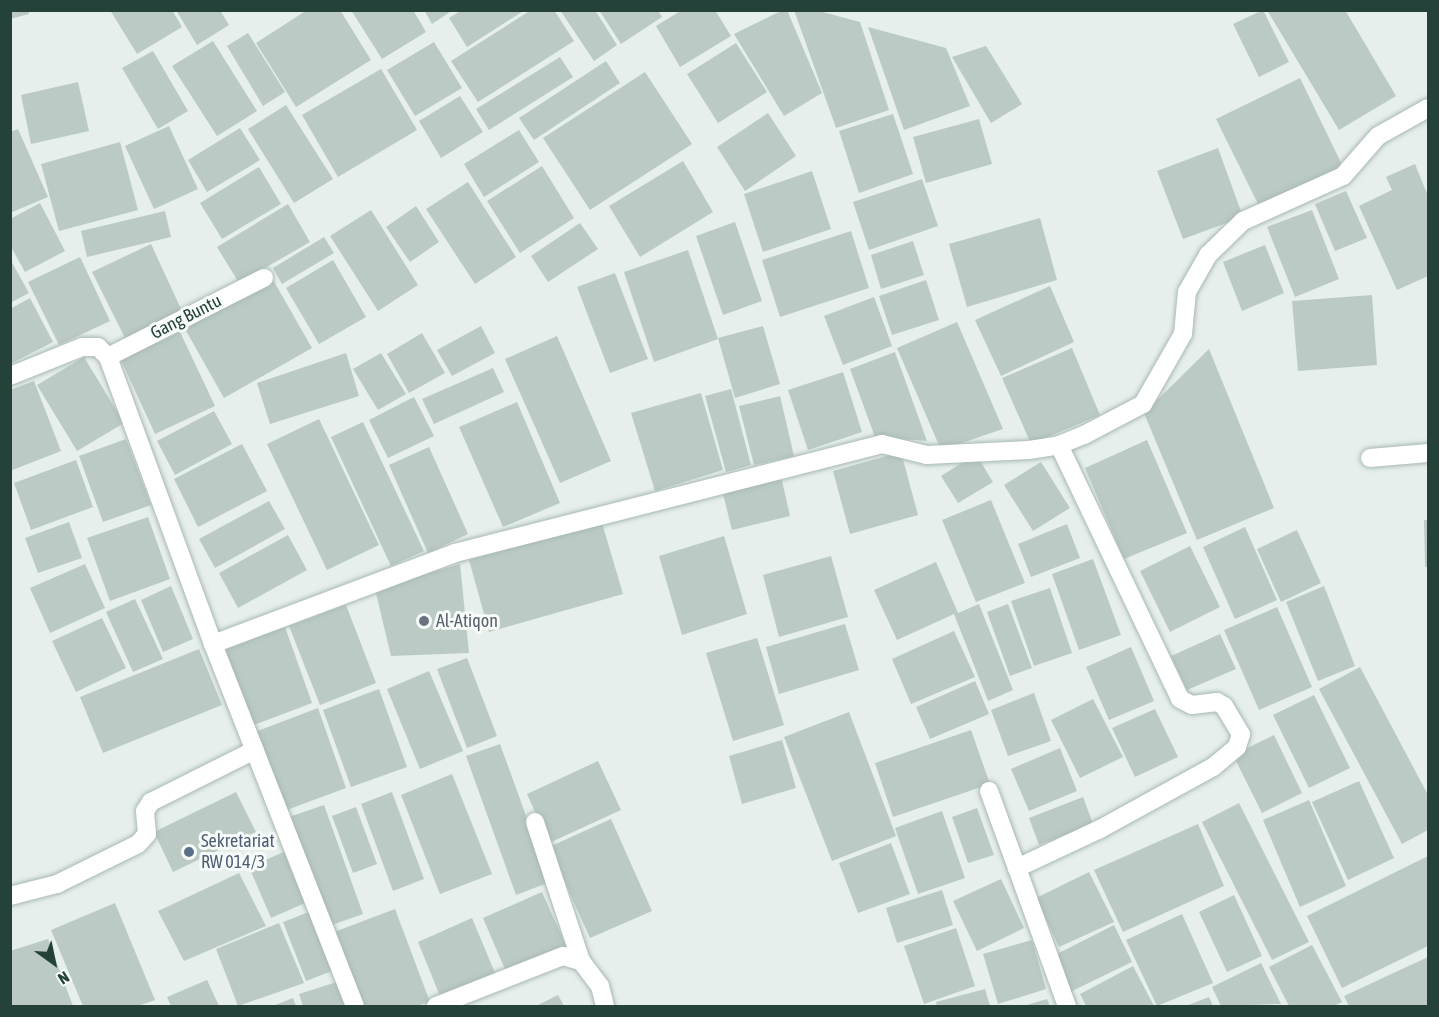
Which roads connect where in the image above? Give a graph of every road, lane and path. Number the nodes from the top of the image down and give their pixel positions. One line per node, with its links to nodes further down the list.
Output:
1 (1428, 108): 5 (street)
2 (264, 278): 3 (street, Gang Buntu)
3 (108, 357): 4 (street); 8 (street)
4 (10, 376)
5 (1059, 445): 8 (street); 12 (street)
6 (1428, 453): 7 (street)
7 (1370, 459)
8 (213, 644): 9 (street)
9 (255, 750): 13 (street); 15 (street)
10 (989, 791): 12 (street)
11 (535, 822): 14 (street)
12 (1017, 868): 18 (street)
13 (10, 896)
14 (581, 961): 16 (street); 17 (street)
15 (355, 1006)
16 (436, 1006)
17 (605, 1006)
18 (1067, 1006)

